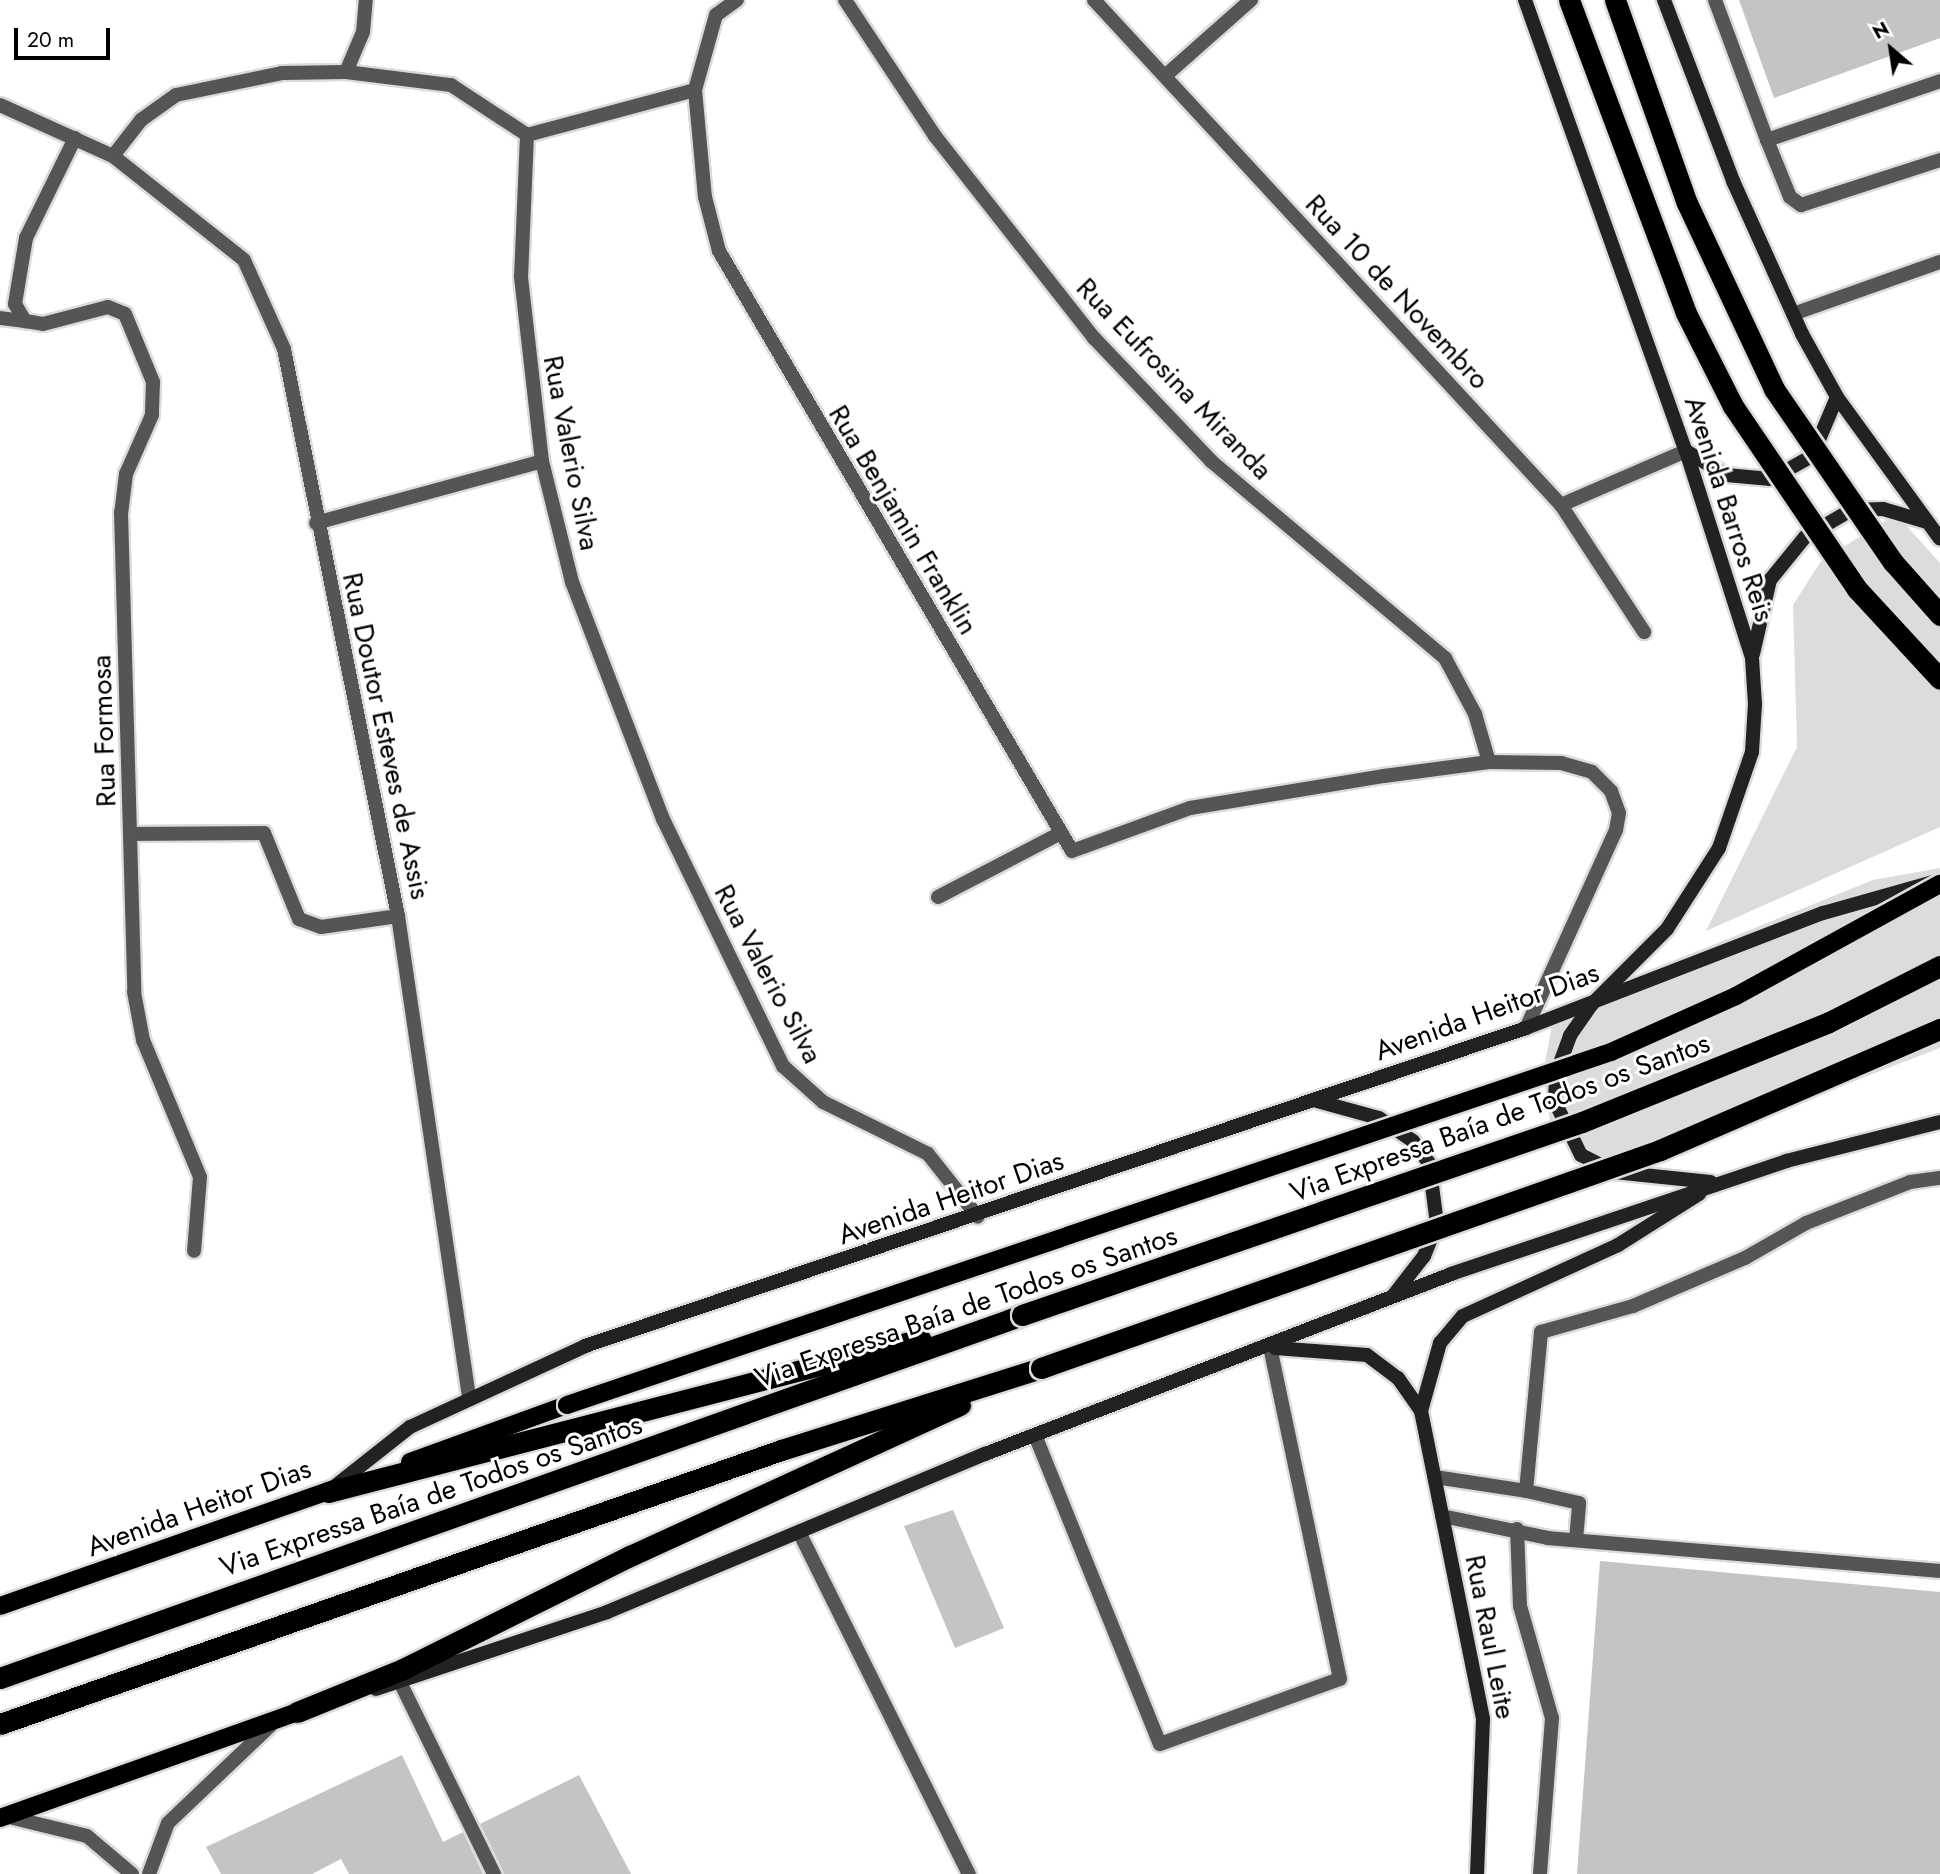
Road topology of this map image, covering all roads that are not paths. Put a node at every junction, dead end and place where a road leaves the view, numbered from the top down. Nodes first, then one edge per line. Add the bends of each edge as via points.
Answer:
1 (366, 0) edge
2 (737, 0) edge
3 (845, 0) edge
4 (1094, 0) edge
5 (1251, 0) edge
6 (1525, 0) edge
7 (1569, 0) edge
8 (1615, 0) edge
9 (1664, 0) edge
10 (1715, 0) edge
11 (346, 72) junction
12 (1165, 76) junction
13 (1940, 81) edge
14 (695, 90) junction
15 (0, 105) edge
16 (527, 135) junction
17 (75, 138) junction
18 (1767, 140) junction
19 (113, 156) junction
20 (1940, 160) edge
21 (1940, 262) edge
22 (1793, 314) junction
23 (0, 318) edge
24 (25, 321) junction
25 (1837, 397) junction
26 (1686, 451) junction
27 (542, 461) junction
28 (1561, 505) junction
29 (1925, 521) junction
30 (316, 523) junction
31 (1940, 530) edge
32 (1940, 539) edge
33 (1940, 615) edge
34 (1644, 632) dead end
35 (1752, 658) junction
36 (1940, 679) edge
37 (1489, 762) junction
38 (1061, 833) junction
39 (133, 834) junction
40 (1940, 882) edge
41 (938, 897) dead end
42 (398, 916) junction
43 (1940, 966) edge
44 (1592, 1004) junction
45 (1526, 1028) junction
46 (1940, 1030) edge
47 (1314, 1101) junction
48 (1940, 1122) edge
49 (1940, 1178) edge
50 (1719, 1182) junction
51 (978, 1217) junction
52 (194, 1251) dead end
53 (1392, 1297) junction
54 (1022, 1315) junction
55 (1270, 1348) junction
56 (1041, 1368) junction
57 (469, 1396) junction
58 (1421, 1411) junction
59 (1035, 1436) junction
60 (1435, 1477) junction
61 (1526, 1491) junction
62 (328, 1492) junction
63 (1441, 1516) junction
64 (1517, 1529) junction
65 (799, 1532) junction
66 (1576, 1540) junction
67 (1940, 1571) edge
68 (0, 1606) edge
69 (0, 1678) edge
70 (400, 1682) junction
71 (288, 1715) junction
72 (0, 1724) edge
73 (2, 1817) edge
74 (132, 1874) edge
75 (149, 1874) edge
76 (494, 1874) edge
77 (969, 1874) edge
78 (1477, 1874) edge
79 (1540, 1874) edge

1 - 11 street via 363,32
2 - 14 street, Rua Benjamin Franklin via 716,15
3 - 37 street, Rua Eufrosina Miranda via 981,199 1094,338 1211,461 1446,657 1475,714
4 - 12 street, Rua 10 de Novembro
5 - 12 street
6 - 26 main road, Avenida Barros Reis
7 - 36 highway, bridge via 1686,313 1733,405 1857,589
8 - 33 highway, bridge via 1687,203 1774,389 1885,551
9 - 22 main road
10 - 18 street
11 - 16 street via 451,85
11 - 19 street via 282,73 176,95 141,120
12 - 28 street, Rua 10 de Novembro
13 - 18 street
14 - 16 street
14 - 38 street, Rua Benjamin Franklin via 705,197 719,251
15 - 17 street
16 - 27 street, Rua Valerio Silva via 521,276
17 - 19 street
17 - 24 street via 26,237 14,286
18 - 20 street via 1790,197 1801,205
19 - 30 street, Rua Doutor Esteves de Assis via 244,260 284,349
21 - 22 street
22 - 25 main road
23 - 24 street, Rua Formosa
24 - 39 street, Rua Formosa via 43,324 108,307 125,314 153,382 152,415 122,492
25 - 26 main road via 1812,456 1770,479 1726,475
25 - 29 main road
26 - 28 street
26 - 35 main road, Avenida Barros Reis
27 - 30 street
27 - 51 street, Rua Valerio Silva via 572,582 612,694 663,819 783,1066 823,1102 928,1154
28 - 34 street, Rua 10 de Novembro
29 - 31 main road
29 - 32 main road
29 - 35 main road via 1882,509 1851,510 1805,537 1770,580
30 - 42 street, Rua Doutor Esteves de Assis
35 - 44 main road, Avenida Barros Reis via 1752,752 1719,848 1667,929
37 - 38 street via 1189,808 1072,851
37 - 45 street via 1561,763 1592,772 1611,791 1619,813 1602,868
38 - 41 street
39 - 42 street via 264,833 299,919 321,927
39 - 52 street, Rua Formosa via 134,992 143,1040 200,1177
40 - 44 main road, Avenida Heitor Dias via 1823,913
40 - 62 main road, bridge via 1735,996 1611,1052 567,1405
42 - 57 street, Rua Doutor Esteves de Assis
43 - 54 highway, Via Expressa Baía de Todos os Santos, bridge via 1829,1022 1582,1122
44 - 45 main road, Avenida Heitor Dias
44 - 50 main road via 1556,1074 1555,1102 1581,1155 1647,1179
45 - 47 main road, Avenida Heitor Dias
46 - 56 highway, bridge via 1660,1150
47 - 51 main road, Avenida Heitor Dias
47 - 53 main road via 1379,1118 1413,1141 1429,1163 1437,1224 1424,1256
48 - 50 main road
49 - 61 street via 1909,1182 1806,1223 1745,1258 1633,1306 1541,1332
50 - 53 main road
50 - 58 main road, Rua Raul Leite via 1618,1245 1464,1316 1436,1352
51 - 57 main road, Avenida Heitor Dias via 585,1346
53 - 55 main road
54 - 62 highway via 782,1372 577,1430
54 - 69 highway, Via Expressa Baía de Todos os Santos
55 - 58 main road, Rua Raul Leite via 1367,1355 1398,1378
55 - 59 main road
55 - 59 street via 1340,1679 1160,1744
56 - 71 highway via 630,1556 403,1669
56 - 72 highway via 611,1510
57 - 62 main road, Avenida Heitor Dias via 410,1427
58 - 60 main road, Rua Raul Leite
59 - 65 main road
60 - 61 street
60 - 63 main road, Rua Raul Leite
61 - 66 street via 1579,1503
62 - 68 main road, Avenida Heitor Dias
63 - 64 street
63 - 78 main road, Rua Raul Leite via 1483,1719
64 - 66 street
64 - 79 street via 1520,1606 1552,1718
65 - 70 main road via 607,1612
65 - 77 street
66 - 67 street
70 - 71 main road
70 - 76 street
71 - 73 main road
71 - 75 street via 192,1794 151,1856
73 - 74 street via 87,1836

